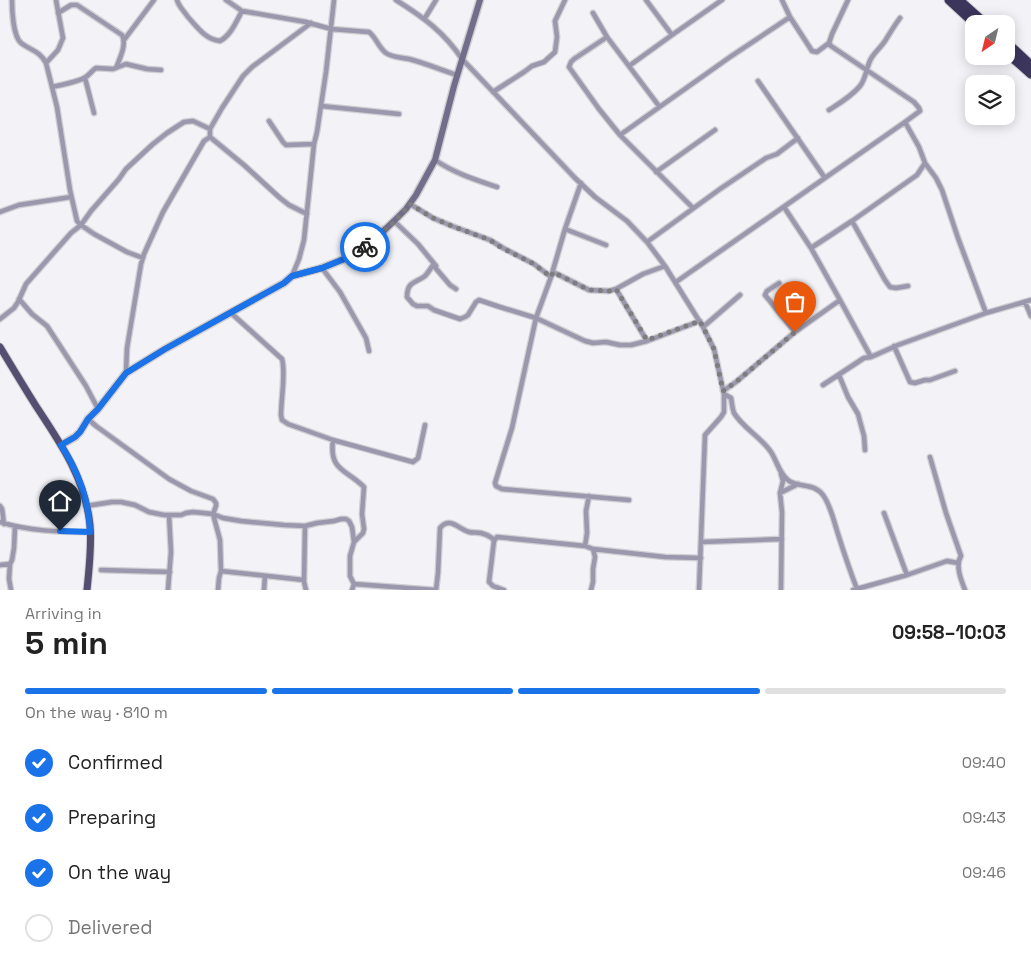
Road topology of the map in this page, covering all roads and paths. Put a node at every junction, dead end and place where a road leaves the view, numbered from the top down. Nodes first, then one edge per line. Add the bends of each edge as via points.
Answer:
1 (12, 0) edge
2 (56, 0) edge
3 (154, 0) edge
4 (226, 0) edge
5 (334, 0) edge
6 (396, 0) edge
7 (436, 0) edge
8 (480, 0) edge
9 (565, 0) edge
10 (646, 0) edge
11 (722, 0) edge
12 (782, 0) edge
13 (848, 0) edge
14 (949, 0) edge
15 (959, 0) edge
16 (176, 1) edge
17 (242, 11) junction
18 (58, 13) junction
19 (593, 13) dead end
20 (965, 15) edge
21 (976, 15) edge
22 (790, 17) junction
23 (425, 18) junction
24 (900, 18) dead end
25 (311, 23) junction
26 (331, 29) junction
27 (607, 36) junction
28 (672, 36) junction
29 (124, 40) junction
30 (829, 43) junction
31 (1015, 50) edge
32 (462, 59) junction
33 (1015, 60) edge
34 (46, 63) junction
35 (1031, 65) edge
36 (629, 66) junction
37 (116, 68) junction
38 (866, 69) junction
39 (160, 70) dead end
40 (1031, 74) edge
41 (457, 75) junction
42 (85, 78) junction
43 (758, 81) dead end
44 (52, 87) junction
45 (493, 92) junction
46 (321, 106) junction
47 (659, 106) junction
48 (829, 110) dead end
49 (94, 113) dead end
50 (399, 114) dead end
51 (269, 121) dead end
52 (905, 122) junction
53 (210, 129) junction
54 (715, 130) dead end
55 (620, 135) junction
56 (210, 136) junction
57 (798, 138) junction
58 (314, 144) junction
59 (436, 160) junction
60 (925, 163) junction
61 (656, 172) junction
62 (825, 178) junction
63 (581, 183) junction
64 (498, 187) dead end
65 (71, 197) junction
66 (410, 204) junction
67 (784, 207) junction
68 (693, 208) junction
69 (0, 212) edge
70 (307, 214) junction
71 (852, 221) junction
72 (394, 222) junction
73 (81, 225) junction
74 (565, 229) junction
75 (647, 242) junction
76 (606, 245) dead end
77 (811, 248) junction
78 (143, 258) junction
79 (433, 265) junction
80 (665, 266) junction
81 (322, 268) junction
82 (552, 275) junction
83 (292, 276) junction
84 (676, 282) junction
85 (779, 283) dead end
86 (908, 286) dead end
87 (456, 289) dead end
88 (616, 289) junction
89 (740, 296) dead end
90 (19, 299) junction
91 (840, 300) junction
92 (1031, 300) edge
93 (1025, 302) junction
94 (231, 313) junction
95 (986, 313) junction
96 (1031, 316) edge
97 (536, 318) junction
98 (0, 319) edge
99 (700, 321) junction
100 (703, 327) junction
101 (795, 332) junction
102 (647, 340) junction
103 (894, 346) junction
104 (0, 347) edge
105 (369, 351) dead end
106 (871, 357) junction
107 (955, 371) dead end
108 (126, 373) junction
109 (839, 375) junction
110 (823, 385) dead end
111 (723, 392) junction
112 (98, 409) junction
113 (88, 419) junction
114 (425, 425) dead end
115 (333, 440) junction
116 (61, 445) junction
117 (865, 450) dead end
118 (930, 457) dead end
119 (781, 473) junction
120 (798, 484) junction
121 (780, 493) junction
122 (589, 496) junction
123 (629, 500) dead end
124 (0, 506) edge
125 (86, 506) junction
126 (884, 513) dead end
127 (214, 514) junction
128 (168, 515) junction
129 (2, 523) edge
130 (305, 526) junction
131 (15, 527) junction
132 (90, 532) junction
133 (782, 539) junction
134 (494, 541) junction
135 (354, 542) junction
136 (701, 542) junction
137 (585, 546) junction
138 (593, 549) junction
139 (701, 558) junction
140 (958, 563) junction
141 (10, 564) junction
142 (0, 565) edge
143 (101, 570) dead end
144 (221, 571) junction
145 (170, 572) junction
146 (907, 575) junction
147 (265, 576) junction
148 (304, 580) junction
149 (354, 584) junction
150 (855, 589) edge
151 (11, 590) edge
152 (87, 590) edge
153 (168, 590) edge
154 (218, 590) edge
155 (264, 590) edge
156 (306, 590) edge
157 (352, 590) edge
158 (436, 590) edge
159 (504, 590) edge
160 (591, 590) edge
161 (699, 590) edge
162 (781, 590) edge
163 (964, 590) edge

1 - 34 street via 18,39
2 - 18 street
3 - 29 street
4 - 17 street
5 - 26 street
6 - 23 street
7 - 23 street
8 - 32 street
9 - 45 street via 555,20 557,37 554,52 544,62 532,66
10 - 28 street
11 - 28 street
12 - 22 street
13 - 30 street
14 - 20 highway
15 - 21 highway
16 - 17 street via 201,32 220,41 234,27
17 - 25 street
18 - 29 street via 77,5 122,35
18 - 34 street via 63,38 58,50
19 - 27 street
22 - 30 street via 813,52
22 - 47 street
23 - 32 street via 451,43
24 - 38 street
25 - 26 street
25 - 53 street via 243,76
26 - 41 street via 369,32 380,47 394,57 407,58
26 - 46 street
27 - 36 street
27 - 55 street via 569,66
28 - 36 street
29 - 37 street
30 - 38 street
31 - 35 highway
32 - 41 street
32 - 45 street
33 - 40 highway
34 - 44 street
36 - 47 street
37 - 39 street via 126,64
37 - 42 street via 93,69
38 - 48 street via 864,80 856,90
38 - 52 street via 919,108 920,111
41 - 59 street
42 - 44 street
42 - 49 street
43 - 57 street
44 - 65 street
45 - 63 street
46 - 50 street
46 - 58 street
47 - 55 street
51 - 58 street via 286,145
52 - 60 street
52 - 62 street
53 - 56 street
53 - 73 street via 188,121 167,133 126,169
54 - 61 street
55 - 61 street
56 - 70 street via 280,198
56 - 78 street via 163,212
57 - 62 street
57 - 68 street
58 - 70 street
59 - 64 street via 457,172
59 - 66 street
60 - 71 street via 917,175
60 - 95 street via 942,190
61 - 68 street
62 - 67 street
63 - 74 street
63 - 75 street
65 - 69 street via 19,205
65 - 73 street
66 - 72 street
66 - 82 street via 433,218 490,240
67 - 77 street
67 - 84 street
68 - 75 street
70 - 83 street via 304,240
71 - 77 street
71 - 86 street via 890,287
72 - 79 street via 436,266
72 - 81 street via 356,253
73 - 78 street
73 - 90 street via 70,233 26,284
74 - 76 street
74 - 82 street
75 - 80 street
77 - 91 street
78 - 108 street via 127,348
79 - 87 street
79 - 97 street via 408,291 407,297 413,304 428,306 461,319 479,300
80 - 84 street
80 - 88 street
81 - 83 street
81 - 105 street via 340,292 366,338
82 - 88 street via 589,290
82 - 97 street
83 - 94 street
84 - 99 street
85 - 101 street via 765,295
88 - 102 street
89 - 100 street
90 - 98 street via 14,308
90 - 112 street via 47,326
91 - 101 street
91 - 106 street
92 - 93 street
93 - 95 street
93 - 96 street
94 - 108 street
94 - 115 street via 282,360 282,420
95 - 103 street
97 - 102 street via 586,342 625,345
97 - 122 street via 512,428 495,483 502,489
99 - 100 street
99 - 102 street
100 - 111 street via 714,349
101 - 111 street
103 - 106 street
103 - 107 street via 910,382 930,380
104 - 116 main road
106 - 109 street via 864,358
108 - 112 street
109 - 110 street
109 - 117 street via 858,414
111 - 119 street via 731,398 733,411 770,450
111 - 136 street via 724,412 705,435
112 - 113 street
113 - 116 street via 75,437
113 - 127 street via 169,479 213,499 216,503
114 - 115 street via 418,458 413,462
115 - 135 street via 335,462 364,487 363,534
116 - 125 main road via 78,475
118 - 140 street via 961,556
119 - 120 street
119 - 121 street
120 - 121 street
120 - 150 street via 813,486 824,496
121 - 133 street
122 - 123 street
122 - 137 street
124 - 129 street
125 - 128 street via 121,502
125 - 132 main road
126 - 146 street
127 - 128 street
127 - 130 street via 223,518
127 - 144 street via 220,540
128 - 145 street
129 - 131 street
130 - 135 street via 346,519 352,527
130 - 148 street
131 - 132 street
131 - 141 street
132 - 152 main road
133 - 136 street
133 - 162 street
134 - 137 street via 503,537
134 - 158 street via 447,522 442,525
134 - 159 street via 489,582
135 - 149 street via 349,567
136 - 139 street
137 - 138 street
138 - 139 street
138 - 160 street
139 - 161 street
140 - 146 street via 947,561
140 - 163 street
141 - 142 street
141 - 151 street
143 - 145 street
144 - 147 street
144 - 154 street
145 - 153 street
146 - 150 street
147 - 148 street
147 - 155 street
148 - 156 street
149 - 157 street
149 - 158 street

